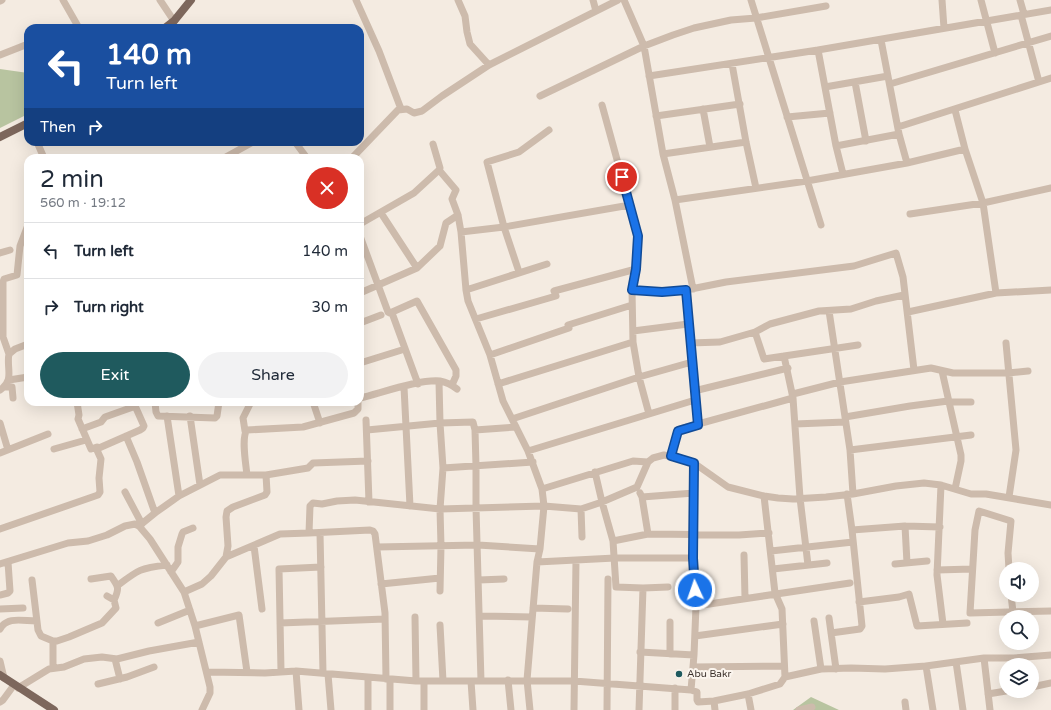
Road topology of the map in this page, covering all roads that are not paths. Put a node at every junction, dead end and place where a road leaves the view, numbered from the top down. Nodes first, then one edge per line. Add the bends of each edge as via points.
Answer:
1 (63, 0) edge
2 (160, 0) edge
3 (191, 0) edge
4 (356, 0) edge
5 (593, 0) edge
6 (618, 0) edge
7 (624, 0) edge
8 (751, 0) edge
9 (942, 0) edge
10 (981, 0) edge
11 (1020, 0) edge
12 (460, 1) edge
13 (826, 6) dead end
14 (596, 10) junction
15 (1051, 10) edge
16 (1023, 15) junction
17 (756, 18) junction
18 (174, 21) junction
19 (986, 21) junction
20 (77, 24) edge
21 (170, 24) edge
22 (944, 28) junction
23 (1051, 36) edge
24 (881, 40) junction
25 (1029, 43) junction
26 (24, 46) edge
27 (644, 46) junction
28 (818, 50) junction
29 (996, 53) junction
30 (0, 56) edge
31 (768, 58) junction
32 (732, 64) junction
33 (489, 65) junction
34 (649, 76) junction
35 (888, 76) junction
36 (1051, 78) edge
37 (855, 82) junction
38 (1039, 82) junction
39 (890, 84) junction
40 (825, 87) junction
41 (540, 96) dead end
42 (740, 104) junction
43 (602, 105) dead end
44 (402, 109) junction
45 (702, 109) junction
46 (955, 110) junction
47 (830, 113) junction
48 (656, 116) junction
49 (787, 117) junction
50 (24, 125) edge
51 (549, 130) dead end
52 (899, 131) junction
53 (0, 137) edge
54 (866, 141) junction
55 (746, 142) junction
56 (433, 144) dead end
57 (364, 145) edge
58 (246, 146) edge
59 (363, 146) edge
60 (836, 146) junction
61 (710, 147) junction
62 (965, 149) junction
63 (231, 154) edge
64 (356, 154) edge
65 (663, 154) junction
66 (907, 164) junction
67 (439, 170) junction
68 (843, 174) junction
69 (808, 181) junction
70 (756, 188) junction
71 (1051, 188) edge
72 (675, 200) junction
73 (983, 203) junction
74 (630, 205) junction
75 (381, 213) junction
76 (910, 214) dead end
77 (458, 215) junction
78 (364, 222) edge
79 (821, 225) dead end
80 (504, 227) junction
81 (461, 232) junction
82 (24, 236) edge
83 (364, 247) edge
84 (10, 250) dead end
85 (0, 253) edge
86 (547, 264) dead end
87 (417, 268) junction
88 (636, 269) junction
89 (519, 272) junction
90 (378, 286) junction
91 (690, 289) junction
92 (466, 290) junction
93 (632, 290) junction
94 (1051, 290) edge
95 (364, 291) edge
96 (996, 293) junction
97 (904, 295) junction
98 (632, 305) junction
99 (829, 311) junction
100 (908, 312) junction
101 (392, 313) junction
102 (381, 315) dead end
103 (476, 319) junction
104 (364, 321) edge
105 (688, 324) junction
106 (633, 331) junction
107 (754, 332) junction
108 (2, 338) edge
109 (633, 342) junction
110 (690, 343) junction
111 (1006, 343) dead end
112 (858, 345) dead end
113 (24, 346) edge
114 (835, 348) junction
115 (405, 349) junction
116 (9, 354) junction
117 (490, 355) junction
118 (784, 356) junction
119 (364, 362) edge
120 (692, 362) junction
121 (788, 368) junction
122 (914, 370) junction
123 (942, 371) junction
124 (1028, 371) dead end
125 (1008, 373) junction
126 (639, 377) junction
127 (24, 378) edge
128 (9, 380) junction
129 (439, 382) dead end
130 (840, 382) junction
131 (418, 384) junction
132 (498, 384) junction
133 (404, 387) junction
134 (2, 389) edge
135 (694, 391) junction
136 (793, 396) junction
137 (364, 397) edge
138 (13, 398) dead end
139 (695, 400) junction
140 (949, 402) junction
141 (971, 402) dead end
142 (78, 406) edge
143 (157, 406) edge
144 (218, 406) edge
145 (249, 406) edge
146 (314, 406) edge
147 (358, 406) edge
148 (649, 414) junction
149 (167, 416) junction
150 (190, 416) junction
151 (512, 419) junction
152 (845, 419) junction
153 (366, 420) dead end
154 (0, 423) edge
155 (320, 423) junction
156 (440, 423) junction
157 (795, 424) junction
158 (698, 425) junction
159 (406, 426) junction
160 (516, 427) junction
161 (82, 429) junction
162 (367, 430) junction
163 (475, 430) junction
164 (245, 431) junction
165 (48, 434) dead end
166 (971, 435) dead end
167 (126, 436) junction
168 (957, 436) junction
169 (86, 440) junction
170 (54, 448) dead end
171 (96, 448) junction
172 (8, 450) junction
173 (850, 450) junction
174 (528, 451) junction
175 (0, 453) edge
176 (671, 456) junction
177 (368, 461) junction
178 (533, 462) junction
179 (648, 462) junction
180 (694, 463) junction
181 (476, 466) junction
182 (443, 468) junction
183 (595, 472) junction
184 (247, 474) junction
185 (266, 475) junction
186 (200, 485) junction
187 (941, 485) junction
188 (637, 487) junction
189 (542, 489) junction
190 (955, 489) junction
191 (125, 492) dead end
192 (694, 493) junction
193 (850, 494) junction
194 (179, 496) junction
195 (764, 496) junction
196 (642, 497) junction
197 (1009, 497) junction
198 (800, 498) junction
199 (369, 502) junction
200 (602, 502) junction
201 (1051, 505) edge
202 (410, 506) junction
203 (544, 506) junction
204 (476, 508) junction
205 (581, 508) junction
206 (440, 509) junction
207 (155, 513) junction
208 (141, 525) junction
209 (905, 526) junction
210 (940, 527) junction
211 (193, 528) dead end
212 (0, 529) edge
213 (852, 530) junction
214 (309, 533) junction
215 (320, 533) junction
216 (769, 533) junction
217 (648, 534) junction
218 (694, 534) junction
219 (582, 537) dead end
220 (613, 541) junction
221 (853, 542) junction
222 (478, 545) junction
223 (254, 546) junction
224 (441, 546) junction
225 (377, 547) junction
226 (806, 547) junction
227 (540, 549) junction
228 (771, 551) junction
229 (744, 555) dead end
230 (226, 556) junction
231 (615, 558) junction
232 (693, 558) junction
233 (576, 560) junction
234 (8, 562) junction
235 (537, 562) junction
236 (927, 562) dead end
237 (1008, 562) edge
238 (827, 563) dead end
239 (907, 563) junction
240 (0, 564) edge
241 (895, 564) dead end
242 (167, 565) junction
243 (808, 565) junction
244 (320, 567) junction
245 (773, 569) junction
246 (972, 569) junction
247 (937, 570) junction
248 (171, 572) junction
249 (440, 578) junction
250 (91, 579) dead end
251 (504, 579) dead end
252 (608, 579) dead end
253 (32, 580) dead end
254 (479, 580) junction
255 (850, 583) dead end
256 (381, 584) junction
257 (117, 586) junction
258 (668, 587) dead end
259 (643, 588) junction
260 (440, 591) dead end
261 (184, 592) junction
262 (775, 593) junction
263 (0, 595) edge
264 (107, 596) dead end
265 (745, 598) junction
266 (114, 600) junction
267 (859, 602) junction
268 (696, 606) junction
269 (23, 608) dead end
270 (533, 608) junction
271 (0, 609) edge
272 (262, 609) dead end
273 (568, 609) dead end
274 (190, 610) junction
275 (1039, 611) edge
276 (1051, 611) edge
277 (999, 612) edge
278 (480, 616) junction
279 (414, 617) dead end
280 (532, 617) junction
281 (829, 618) dead end
282 (385, 619) junction
283 (36, 621) junction
284 (814, 621) dead end
285 (322, 622) junction
286 (670, 622) dead end
287 (158, 623) dead end
288 (280, 623) junction
289 (967, 623) dead end
290 (783, 624) junction
291 (943, 624) junction
292 (440, 625) dead end
293 (195, 626) junction
294 (0, 629) edge
295 (831, 633) junction
296 (695, 636) junction
297 (53, 641) junction
298 (199, 642) junction
299 (640, 652) junction
300 (670, 654) junction
301 (1051, 654) edge
302 (694, 655) junction
303 (984, 658) junction
304 (1030, 658) edge
305 (115, 659) junction
306 (999, 660) edge
307 (0, 661) edge
308 (956, 662) junction
309 (784, 666) junction
310 (926, 666) junction
311 (154, 667) dead end
312 (693, 667) junction
313 (53, 668) junction
314 (836, 669) junction
315 (821, 670) junction
316 (296, 671) junction
317 (207, 672) junction
318 (247, 672) junction
319 (281, 672) junction
320 (326, 674) junction
321 (2, 676) edge
322 (785, 676) junction
323 (368, 677) junction
324 (120, 679) junction
325 (388, 679) junction
326 (508, 680) junction
327 (527, 680) junction
328 (416, 681) junction
329 (424, 681) junction
330 (443, 681) junction
331 (471, 681) junction
332 (481, 681) junction
333 (574, 681) junction
334 (607, 683) junction
335 (1051, 683) edge
336 (98, 684) dead end
337 (16, 686) junction
338 (639, 686) junction
339 (1039, 686) edge
340 (676, 688) junction
341 (691, 690) junction
342 (999, 692) edge
343 (748, 694) junction
344 (988, 694) junction
345 (714, 701) junction
346 (0, 702) edge
347 (905, 702) dead end
348 (812, 707) dead end
349 (54, 710) edge
350 (202, 710) edge
351 (298, 710) edge
352 (331, 710) edge
353 (368, 710) edge
354 (390, 710) edge
355 (424, 710) edge
356 (473, 710) edge
357 (511, 710) edge
358 (530, 710) edge
359 (574, 710) edge
360 (607, 710) edge
361 (638, 710) edge
362 (675, 710) edge
363 (715, 710) edge
364 (751, 710) edge
365 (799, 710) edge
366 (906, 710) edge
367 (933, 710) edge
368 (963, 710) edge
369 (990, 710) edge

1 - 20 street
2 - 18 street
3 - 18 main road
4 - 44 street
5 - 14 street
6 - 14 street
7 - 27 street
8 - 17 street
9 - 22 street
10 - 19 street
11 - 16 street
12 - 33 street via 470,44
13 - 17 street
14 - 33 street
15 - 16 street
16 - 19 street
16 - 25 street
17 - 27 street via 731,20 694,28
17 - 31 street
18 - 21 main road
19 - 22 street
19 - 29 street
22 - 24 street
23 - 25 street
24 - 28 street
24 - 35 street
25 - 29 street
25 - 38 street
26 - 30 street
27 - 34 street
27 - 41 street
28 - 31 street
28 - 40 street
29 - 39 street
31 - 32 street
31 - 49 street
32 - 34 street
32 - 42 street
33 - 44 street via 422,111 414,113
34 - 48 street
35 - 37 street
35 - 39 street
36 - 38 street
37 - 40 street
37 - 54 street
38 - 46 street
39 - 52 street
40 - 47 street
42 - 45 street
42 - 55 street
43 - 74 street
44 - 57 street via 387,120
45 - 48 street
45 - 61 street
46 - 52 street
46 - 62 street
47 - 49 street
47 - 60 street
48 - 65 street
49 - 69 street
50 - 53 main road
51 - 80 street via 519,152 487,162
52 - 54 street
52 - 66 street
54 - 60 street
55 - 61 street
55 - 70 street
56 - 67 street
58 - 63 street
59 - 64 street
60 - 68 street
61 - 65 street
62 - 66 street
62 - 73 street
65 - 72 street
66 - 68 street
67 - 75 street via 414,193
67 - 77 street via 456,189 452,199
68 - 69 street
69 - 70 street
69 - 79 street
70 - 72 street
71 - 73 street
72 - 91 street
73 - 76 street
73 - 96 street
74 - 80 street
74 - 88 street via 638,236
75 - 78 street
75 - 87 street
77 - 81 street
77 - 87 street via 446,223 440,246
80 - 81 street
80 - 89 street
81 - 92 street
82 - 108 street via 20,246 17,275 3,282
83 - 90 street
84 - 85 street
86 - 89 street
87 - 90 street
88 - 93 street
88 - 103 street via 554,291 556,296
89 - 92 street
90 - 95 street
90 - 101 street via 388,312
91 - 93 street via 662,292
91 - 97 street via 854,266 896,253 903,276
91 - 105 street
92 - 103 street
93 - 98 street
94 - 96 street
96 - 100 street
97 - 99 street via 851,309
97 - 100 street
98 - 106 street
98 - 117 street via 568,324 569,328
99 - 107 street via 819,311 770,324
99 - 114 street
100 - 122 street
101 - 115 street
101 - 131 street via 417,302 456,370 454,387 440,381
102 - 104 street
103 - 117 street
105 - 106 street
105 - 110 street
106 - 109 street
107 - 110 street via 720,342
107 - 118 street via 764,359
108 - 116 street
109 - 126 street
109 - 132 street
110 - 120 street
111 - 125 street
112 - 114 street
113 - 116 street
114 - 118 street
114 - 130 street
115 - 119 street
115 - 131 street
116 - 128 street
117 - 132 street
118 - 121 street
120 - 126 street
120 - 135 street
121 - 135 street
121 - 136 street
122 - 123 street via 933,368
122 - 130 street
123 - 125 street
123 - 140 street
124 - 125 street
125 - 197 street via 1016,450
126 - 148 street
126 - 151 street
127 - 128 street
128 - 134 street
129 - 156 street
130 - 136 street
130 - 152 street
131 - 133 street
132 - 151 street
133 - 137 street
133 - 159 street
134 - 138 street via 12,387
135 - 139 street
136 - 157 street
136 - 158 street
139 - 148 street
139 - 158 street
140 - 141 street
140 - 152 street via 910,406
140 - 168 street
142 - 161 street via 78,419
143 - 149 street via 158,416
144 - 150 street via 216,417
145 - 164 street via 243,418
146 - 155 street
147 - 155 street via 354,413
148 - 174 street
149 - 150 street
149 - 194 street
150 - 186 street
151 - 160 street
152 - 157 street
152 - 173 street
153 - 162 street
154 - 172 street
155 - 164 street via 303,427
156 - 159 street
156 - 163 street via 472,421
156 - 182 street
157 - 198 street
158 - 176 street via 678,431
159 - 162 street
159 - 202 street
160 - 163 street
160 - 174 street
161 - 167 street via 101,422 105,417 135,407 144,428
161 - 169 street
162 - 177 street
163 - 181 street
164 - 184 street
165 - 172 street
166 - 168 street
167 - 171 street
167 - 207 street
168 - 173 street
168 - 190 street via 961,457
169 - 170 street
169 - 171 street via 91,449
171 - 212 street via 101,459 98,496
172 - 175 street
173 - 193 street
174 - 178 street
176 - 179 street via 664,455
176 - 180 street
177 - 185 street via 313,463 308,468
177 - 199 street
178 - 181 street
178 - 189 street
179 - 183 street via 633,461
179 - 188 street
180 - 192 street
180 - 195 street via 728,487
181 - 182 street
181 - 204 street
182 - 206 street
183 - 189 street
183 - 200 street
184 - 185 street
184 - 186 street via 220,475
185 - 230 street via 265,495 227,511
186 - 194 street
187 - 190 street
187 - 193 street via 896,486
187 - 210 street
188 - 196 street
188 - 200 street
189 - 203 street
190 - 197 street via 971,494
191 - 208 street
192 - 196 street
192 - 218 street
193 - 198 street
193 - 213 street
194 - 207 street
195 - 198 street
195 - 216 street
196 - 217 street
197 - 201 street
198 - 226 street
199 - 202 street
199 - 214 street via 343,500 313,503 310,506
200 - 205 street
200 - 220 street
202 - 206 street
203 - 204 street
203 - 205 street
203 - 227 street
204 - 206 street
204 - 222 street
205 - 219 street
206 - 224 street
207 - 208 street
208 - 234 street via 125,526 88,541 68,543
208 - 242 street
209 - 210 street
209 - 213 street
209 - 239 street
210 - 247 street
211 - 248 street via 182,534 178,547 178,562
213 - 221 street
214 - 215 street
214 - 223 street via 280,534
215 - 225 street via 370,530 373,531
215 - 244 street
216 - 218 street
216 - 228 street
217 - 218 street
217 - 220 street
218 - 232 street
220 - 231 street
221 - 226 street
221 - 267 street
222 - 224 street
222 - 227 street
222 - 254 street
223 - 230 street
223 - 272 street
224 - 225 street
224 - 249 street
225 - 256 street
226 - 228 street
226 - 243 street
227 - 235 street
228 - 245 street
229 - 265 street
230 - 261 street via 202,584
231 - 232 street
231 - 233 street
231 - 259 street via 616,587
232 - 268 street
233 - 235 street
233 - 333 street
234 - 240 street
234 - 263 street via 10,591
235 - 270 street
236 - 239 street
237 - 246 street via 1011,521 979,511
238 - 243 street
239 - 241 street
242 - 248 street
242 - 257 street via 140,570
243 - 245 street
244 - 285 street
244 - 288 street via 278,569
245 - 262 street
246 - 247 street
246 - 277 street via 970,613
247 - 291 street
248 - 261 street
249 - 256 street
249 - 260 street
250 - 257 street via 110,575
251 - 254 street
252 - 334 street
253 - 283 street
254 - 278 street
255 - 262 street
256 - 282 street
257 - 266 street via 118,592
258 - 259 street
259 - 299 street
261 - 274 street
262 - 265 street
262 - 290 street via 782,609
264 - 266 street
265 - 268 street
266 - 297 street via 116,608 102,623
267 - 291 street via 909,594 917,626
267 - 295 street via 862,628
268 - 296 street
269 - 271 street
270 - 273 street
270 - 280 street
274 - 287 street
274 - 293 street
275 - 276 street
278 - 280 street
278 - 332 street
279 - 328 street
280 - 327 street
281 - 295 street
282 - 285 street
282 - 325 street
283 - 294 street via 9,620
283 - 297 street via 39,633
284 - 315 street
285 - 288 street
285 - 320 street
286 - 300 street
288 - 319 street
289 - 291 street
290 - 296 street
290 - 309 street
292 - 330 street
293 - 298 street
293 - 318 street via 239,615
295 - 314 street
296 - 302 street
297 - 313 street
298 - 305 street via 149,650
298 - 317 street
299 - 300 street
299 - 338 street
300 - 302 street
301 - 304 street
302 - 312 street
303 - 306 street
303 - 308 street
303 - 344 street
305 - 313 street via 93,658
305 - 324 street
307 - 321 street
308 - 310 street
308 - 368 street
309 - 312 street
309 - 322 street
310 - 314 street via 885,670
310 - 367 street
311 - 324 street
312 - 341 street
313 - 337 street
314 - 315 street
315 - 322 street
316 - 319 street
316 - 320 street
316 - 351 street
317 - 318 street
317 - 350 street via 210,693
318 - 319 street
320 - 323 street
320 - 352 street
321 - 337 main road
322 - 343 street via 780,684
323 - 325 street
323 - 353 street
324 - 336 street
325 - 328 street
325 - 354 street
326 - 327 street
326 - 332 street
326 - 357 street
327 - 333 street
327 - 358 street
328 - 329 street
329 - 330 street
329 - 355 street
330 - 331 street
331 - 332 street
331 - 356 street
333 - 334 street
333 - 359 street
334 - 338 street
334 - 360 street
335 - 339 street
337 - 346 street
337 - 349 main road
338 - 340 street
338 - 361 street
340 - 341 street
340 - 362 street
341 - 345 street via 697,692 698,702
342 - 344 street
343 - 345 street
343 - 364 street
344 - 369 street
345 - 363 street
347 - 366 street
348 - 365 street

